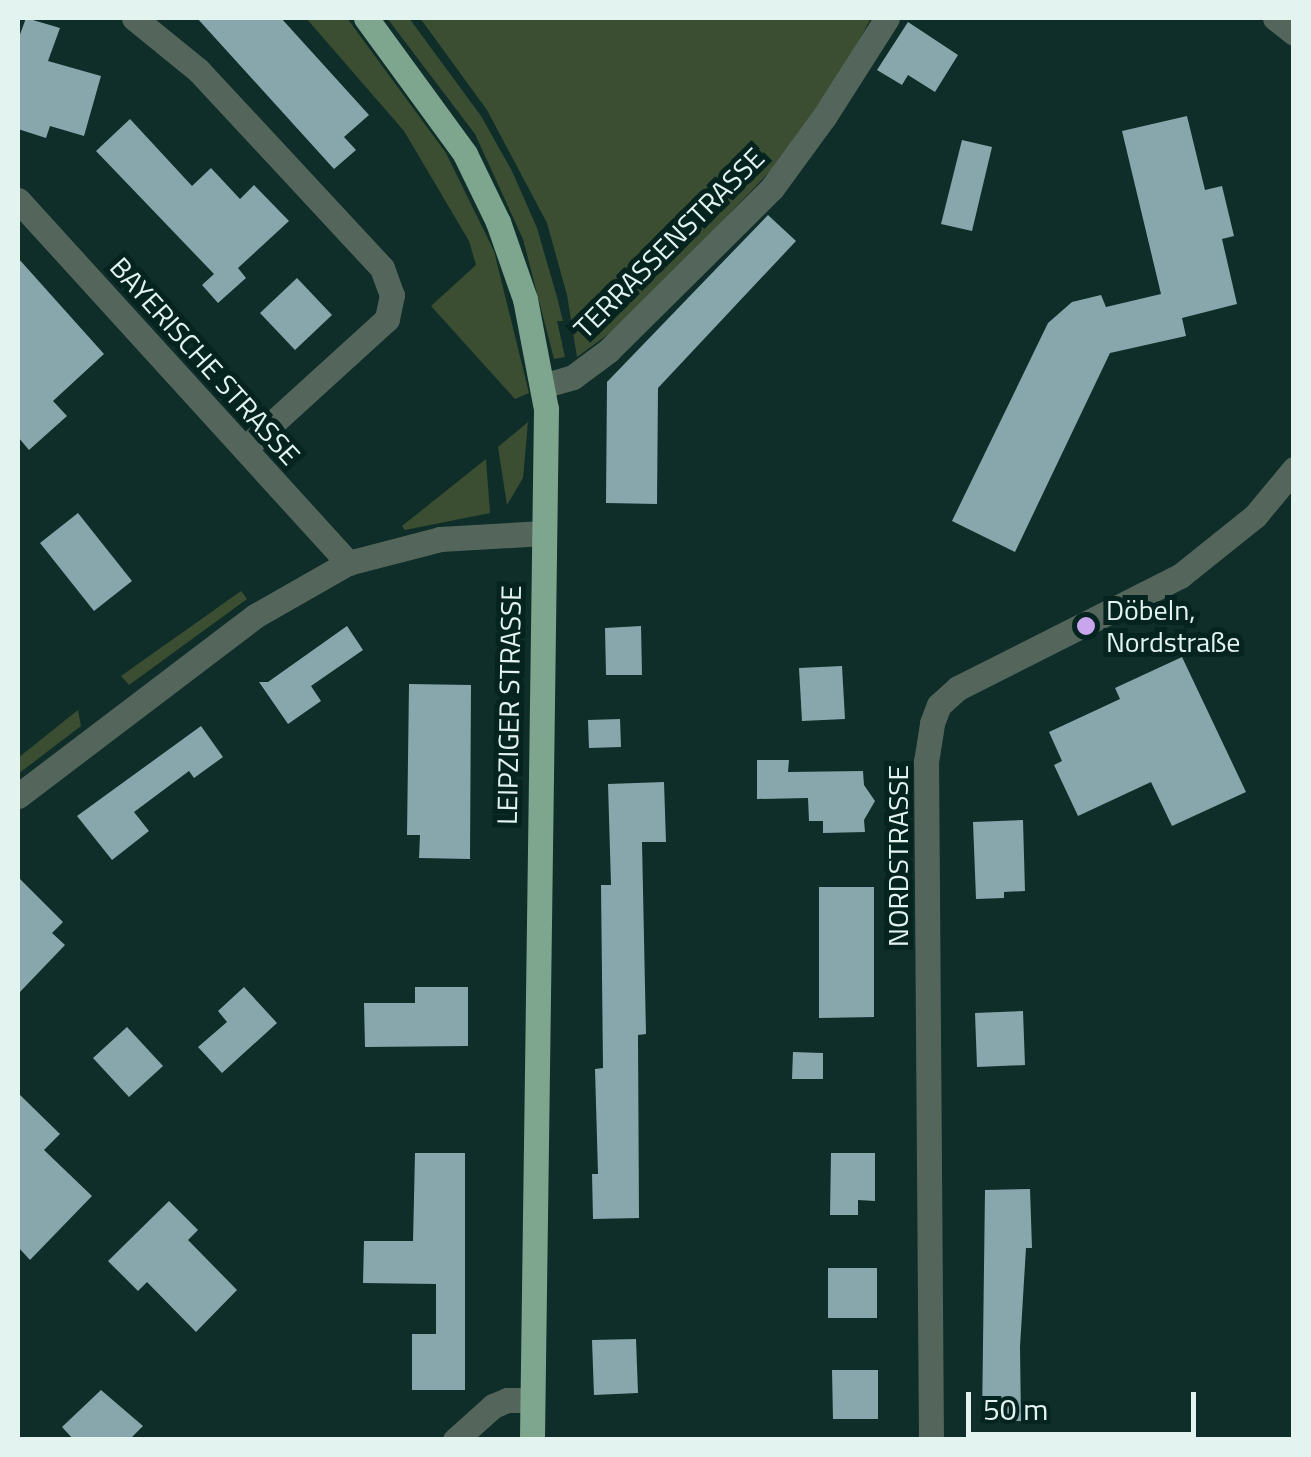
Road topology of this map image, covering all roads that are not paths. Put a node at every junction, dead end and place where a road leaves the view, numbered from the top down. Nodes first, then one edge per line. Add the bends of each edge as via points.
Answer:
1 (134, 18) edge
2 (366, 18) edge
3 (887, 18) edge
4 (1275, 18) edge
5 (1294, 33) edge
6 (18, 200) edge
7 (542, 386) junction
8 (245, 448) junction
9 (1294, 468) edge
10 (543, 532) junction
11 (348, 563) junction
12 (18, 796) edge
13 (532, 1400) junction
14 (455, 1440) edge
15 (532, 1440) edge
16 (931, 1440) edge

1 - 8 street via 198,70 382,268 392,295 387,319
2 - 7 main road, LEIPZIGER STRASSE via 464,154 498,222 525,298
3 - 7 street, TERRASSENSTRASSE via 772,188 608,352 573,378
4 - 5 street
6 - 8 street, BAYERISCHE STRASSE
7 - 10 main road, LEIPZIGER STRASSE
8 - 11 street, BAYERISCHE STRASSE
9 - 16 street, NORDSTRASSE via 1255,516 1180,576 958,688 939,705 932,723 926,762
10 - 11 street via 440,539
10 - 13 main road, LEIPZIGER STRASSE
11 - 12 street via 254,616
13 - 14 street via 493,1406
13 - 15 main road, LEIPZIGER STRASSE

